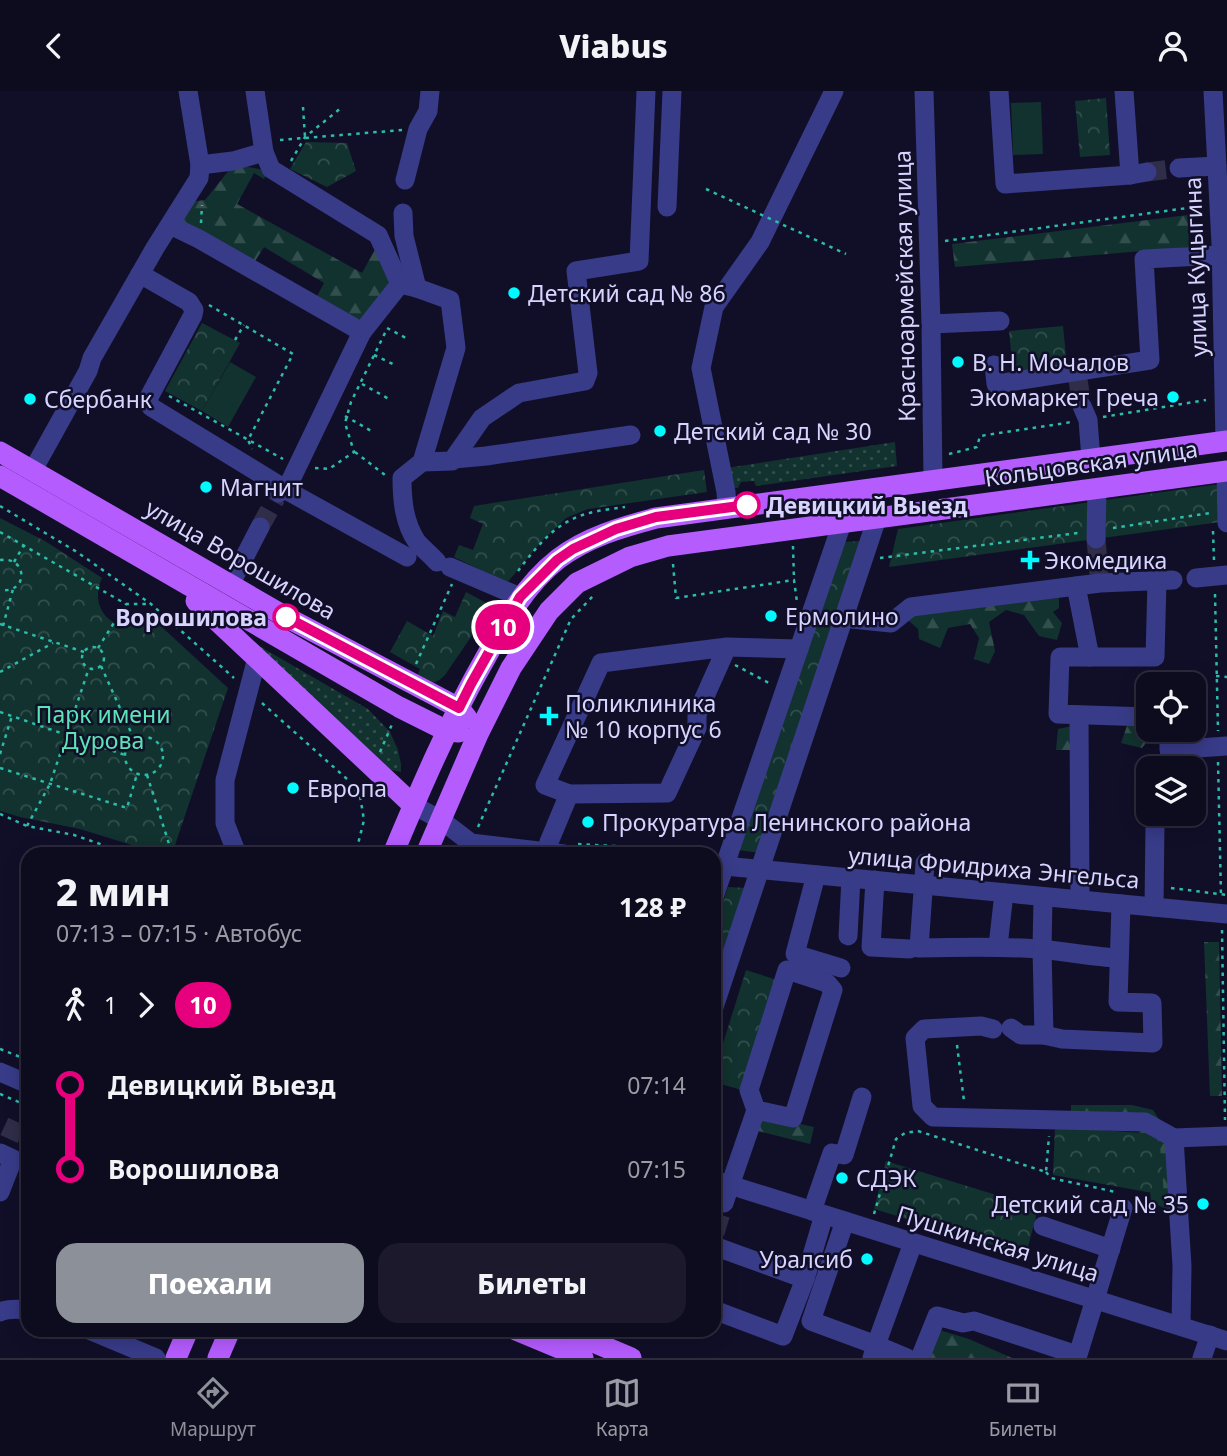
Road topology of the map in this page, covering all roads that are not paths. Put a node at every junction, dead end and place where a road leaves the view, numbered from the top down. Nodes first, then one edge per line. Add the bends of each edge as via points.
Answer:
1 (188, 91) edge
2 (254, 91) edge
3 (430, 91) edge
4 (646, 91) edge
5 (672, 91) edge
6 (834, 91) edge
7 (924, 91) edge
8 (999, 91) edge
9 (1124, 91) edge
10 (1213, 91) edge
11 (263, 147) junction
12 (200, 165) junction
13 (1217, 166) junction
14 (1179, 168) tunnel mouth
15 (405, 180) dead end
16 (667, 207) dead end
17 (402, 213) dead end
18 (170, 225) junction
19 (1223, 247) edge
20 (140, 274) junction
21 (409, 286) junction
22 (1000, 321) dead end
23 (931, 324) junction
24 (369, 331) junction
25 (994, 365) dead end
26 (1082, 406) tunnel mouth
27 (631, 435) dead end
28 (1226, 442) edge
29 (0, 452) edge
30 (454, 459) junction
31 (1091, 459) junction
32 (422, 462) junction
33 (33, 470) junction
34 (1226, 471) edge
35 (0, 476) edge
36 (933, 480) junction
37 (1097, 489) junction
38 (853, 491) junction
39 (281, 492) junction
40 (727, 507) junction
41 (1227, 510) edge
42 (877, 518) junction
43 (843, 523) junction
44 (1220, 524) edge
45 (260, 527) tunnel mouth
46 (1096, 535) tunnel mouth
47 (407, 557) dead end
48 (169, 575) junction
49 (230, 585) junction
50 (1076, 586) junction
51 (520, 597) junction
52 (844, 618) junction
53 (799, 649) junction
54 (724, 652) junction
55 (1090, 657) junction
56 (257, 658) junction
57 (459, 708) junction
58 (1079, 715) junction
59 (1136, 717) edge
60 (447, 731) junction
61 (478, 734) junction
62 (1169, 742) edge
63 (1223, 746) edge
64 (569, 794) junction
65 (413, 805) junction
66 (441, 820) junction
67 (1155, 826) edge
68 (234, 847) edge
69 (396, 847) edge
70 (429, 847) edge
71 (512, 847) edge
72 (554, 847) edge
73 (721, 847) edge
74 (721, 861) edge
75 (925, 863) dead end
76 (760, 869) junction
77 (816, 875) junction
78 (851, 878) junction
79 (874, 880) junction
80 (923, 885) junction
81 (1004, 893) junction
82 (1043, 897) junction
83 (1080, 900) junction
84 (1121, 904) junction
85 (1154, 907) junction
86 (1225, 922) edge
87 (848, 936) dead end
88 (998, 946) junction
89 (910, 949) dead end
90 (1042, 949) junction
91 (1119, 958) junction
92 (841, 968) dead end
93 (721, 986) edge
94 (1044, 1035) junction
95 (0, 1072) edge
96 (21, 1081) edge
97 (862, 1097) dead end
98 (756, 1110) junction
99 (1226, 1136) edge
100 (1174, 1138) junction
101 (0, 1153) tunnel mouth
102 (723, 1190) edge
103 (0, 1192) edge
104 (1123, 1208) road end
105 (818, 1213) junction
106 (845, 1221) junction
107 (1043, 1226) dead end
108 (721, 1241) edge
109 (913, 1243) junction
110 (1111, 1249) junction
111 (805, 1279) junction
112 (1096, 1300) junction
113 (21, 1309) edge
114 (0, 1312) edge
115 (721, 1313) edge
116 (1181, 1326) junction
117 (106, 1337) edge
118 (185, 1337) edge
119 (227, 1337) edge
120 (536, 1337) edge
121 (604, 1338) edge
122 (1219, 1338) edge
123 (562, 1346) edge
124 (874, 1352) edge
125 (156, 1358) edge
126 (176, 1358) edge
127 (218, 1358) edge
128 (583, 1358) edge
129 (631, 1358) edge
130 (907, 1358) edge
131 (920, 1358) edge
132 (1075, 1358) edge
133 (1202, 1358) edge

1 - 12 street
2 - 11 street
3 - 15 street
4 - 30 street via 639,261 576,271 589,373 585,381 519,393 482,418
5 - 16 street
6 - 40 street via 760,242 714,307 701,368
7 - 23 street, Красноармейская улица
8 - 9 street via 1005,184 1139,174
10 - 13 street, улица Куцыгина
11 - 12 street via 233,161
11 - 21 street via 271,169 378,235
12 - 18 street via 199,178
13 - 14 street
13 - 19 street, улица Куцыгина
17 - 21 street
18 - 20 street
18 - 24 street
19 - 25 street via 1144,259 1150,360 1077,376 996,384
19 - 28 street, улица Куцыгина
20 - 33 street
20 - 39 street via 194,310 148,399 151,407
21 - 24 street
21 - 32 street via 450,300 456,348
22 - 23 street
23 - 36 street, Красноармейская улица
24 - 39 street
26 - 31 street via 1088,420
27 - 30 street
28 - 31 main road, Кольцовская улица
29 - 33 main road, улица Ворошилова
30 - 32 street
31 - 36 main road, Кольцовская улица
32 - 51 street via 402,478 407,523 417,542 447,570
33 - 49 main road, улица Ворошилова
34 - 37 main road, Кольцовская улица
34 - 41 street
35 - 48 main road
36 - 38 main road, Кольцовская улица
37 - 42 main road, Кольцовская улица
37 - 46 street
38 - 40 main road, Кольцовская улица
38 - 43 street
39 - 47 street
40 - 51 main road, Кольцовская улица via 656,517 616,529 557,560
41 - 44 street
42 - 43 main road, Кольцовская улица
42 - 52 street
43 - 53 street
43 - 61 main road, Кольцовская улица via 668,546 630,557 577,583 534,632
45 - 49 street
48 - 56 main road
48 - 60 main road
49 - 57 main road, улица Ворошилова
50 - 52 street via 911,607 891,623
50 - 55 street
50 - 55 street via 1100,579 1165,580 1155,657
51 - 57 main road, Кольцовская улица
52 - 76 street
53 - 54 street
53 - 73 street
54 - 64 street via 667,793
54 - 64 street via 601,663 545,785
55 - 58 street via 1060,657 1058,714
56 - 65 main road
56 - 68 street via 225,780 225,823
57 - 60 main road, Кольцовская улица
57 - 61 main road
58 - 59 street
58 - 83 street
60 - 61 main road
60 - 65 main road, Кольцовская улица
61 - 66 main road, Кольцовская улица
62 - 63 street via 1169,750
64 - 72 street
65 - 66 street
65 - 69 main road, Кольцовская улица
66 - 70 main road, Кольцовская улица
66 - 71 street via 471,843
67 - 85 street
74 - 76 street, улица Фридриха Энгельса
75 - 80 street
76 - 77 street, улица Фридриха Энгельса
76 - 93 street
77 - 78 street, улица Фридриха Энгельса
77 - 92 street via 795,954
78 - 79 street, улица Фридриха Энгельса
78 - 87 street
79 - 80 street, улица Фридриха Энгельса
79 - 89 street via 871,947
80 - 81 street, улица Фридриха Энгельса
80 - 88 street via 919,948
81 - 82 street, улица Фридриха Энгельса
81 - 88 street
82 - 83 street, улица Фридриха Энгельса
82 - 90 street
83 - 84 street, улица Фридриха Энгельса
84 - 85 street, улица Фридриха Энгельса
84 - 91 street
85 - 86 street, улица Фридриха Энгельса
88 - 90 street
90 - 91 street
90 - 94 street
91 - 94 street via 1118,1002 1152,1003 1153,1043
94 - 100 street via 981,1026 924,1029 915,1038 922,1106 933,1117 1145,1122
95 - 96 street
97 - 105 street via 844,1155 832,1153
98 - 98 street via 793,1118 833,989 827,983 788,970 749,1090
98 - 102 street
99 - 100 street
100 - 116 street
101 - 103 street via 13,1159
102 - 105 street, Пушкинская улица
104 - 110 street
105 - 106 street, Пушкинская улица
105 - 111 street
106 - 109 street, Пушкинская улица
106 - 124 street via 811,1321
107 - 110 street
108 - 111 street
109 - 112 street, Пушкинская улица
109 - 124 street
110 - 112 street
111 - 115 street via 783,1336
112 - 116 street, Пушкинская улица
112 - 132 street
113 - 114 street
116 - 122 street, Пушкинская улица
117 - 125 street
118 - 126 main road
119 - 127 main road
120 - 123 main road
121 - 123 main road
121 - 129 main road
122 - 133 street
123 - 128 main road
124 - 130 street
131 - 132 street via 937,1316 974,1321

